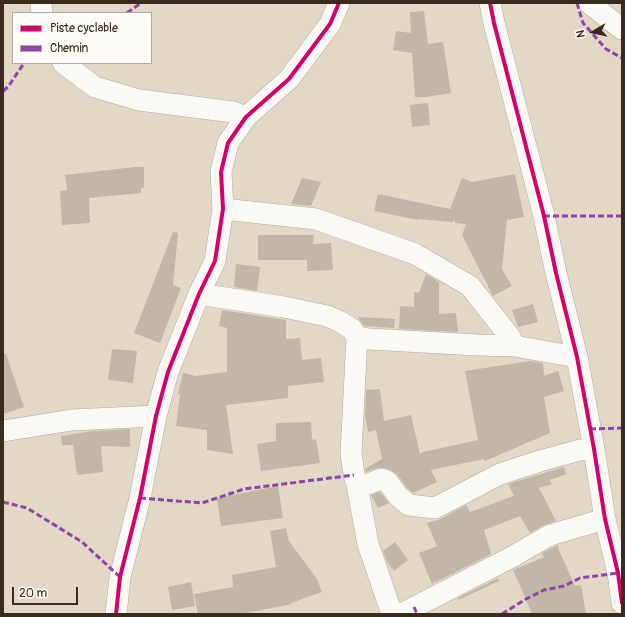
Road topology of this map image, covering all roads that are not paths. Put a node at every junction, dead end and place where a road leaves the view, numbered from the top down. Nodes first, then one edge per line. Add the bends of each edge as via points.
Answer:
1 (340, 3) edge
2 (490, 3) edge
3 (588, 3) edge
4 (622, 29) edge
5 (64, 64) edge
6 (246, 117) junction
7 (223, 209) junction
8 (199, 294) junction
9 (357, 337) junction
10 (514, 346) junction
11 (577, 357) junction
12 (156, 416) junction
13 (3, 431) edge
14 (594, 449) junction
15 (357, 485) junction
16 (605, 519) junction
17 (622, 603) edge
18 (116, 614) edge
19 (392, 614) edge
20 (401, 614) edge

1 - 6 street via 330,24 289,79
2 - 11 street
3 - 4 street
5 - 6 street via 95,86 139,100 233,112
6 - 7 street via 228,143 222,172
7 - 8 street via 215,261
7 - 10 street via 316,219 415,254 470,286 510,337
8 - 9 street via 327,316 352,330
8 - 12 street via 168,372
9 - 10 street via 369,340
9 - 15 street via 351,453
10 - 11 street
11 - 14 street
12 - 13 street via 72,420
12 - 18 street via 140,498 120,577
14 - 15 street via 540,460 500,474 435,508 409,504 398,496 387,481 381,479
14 - 16 street
15 - 19 street via 368,544
16 - 17 street via 618,573
16 - 20 street via 550,535

